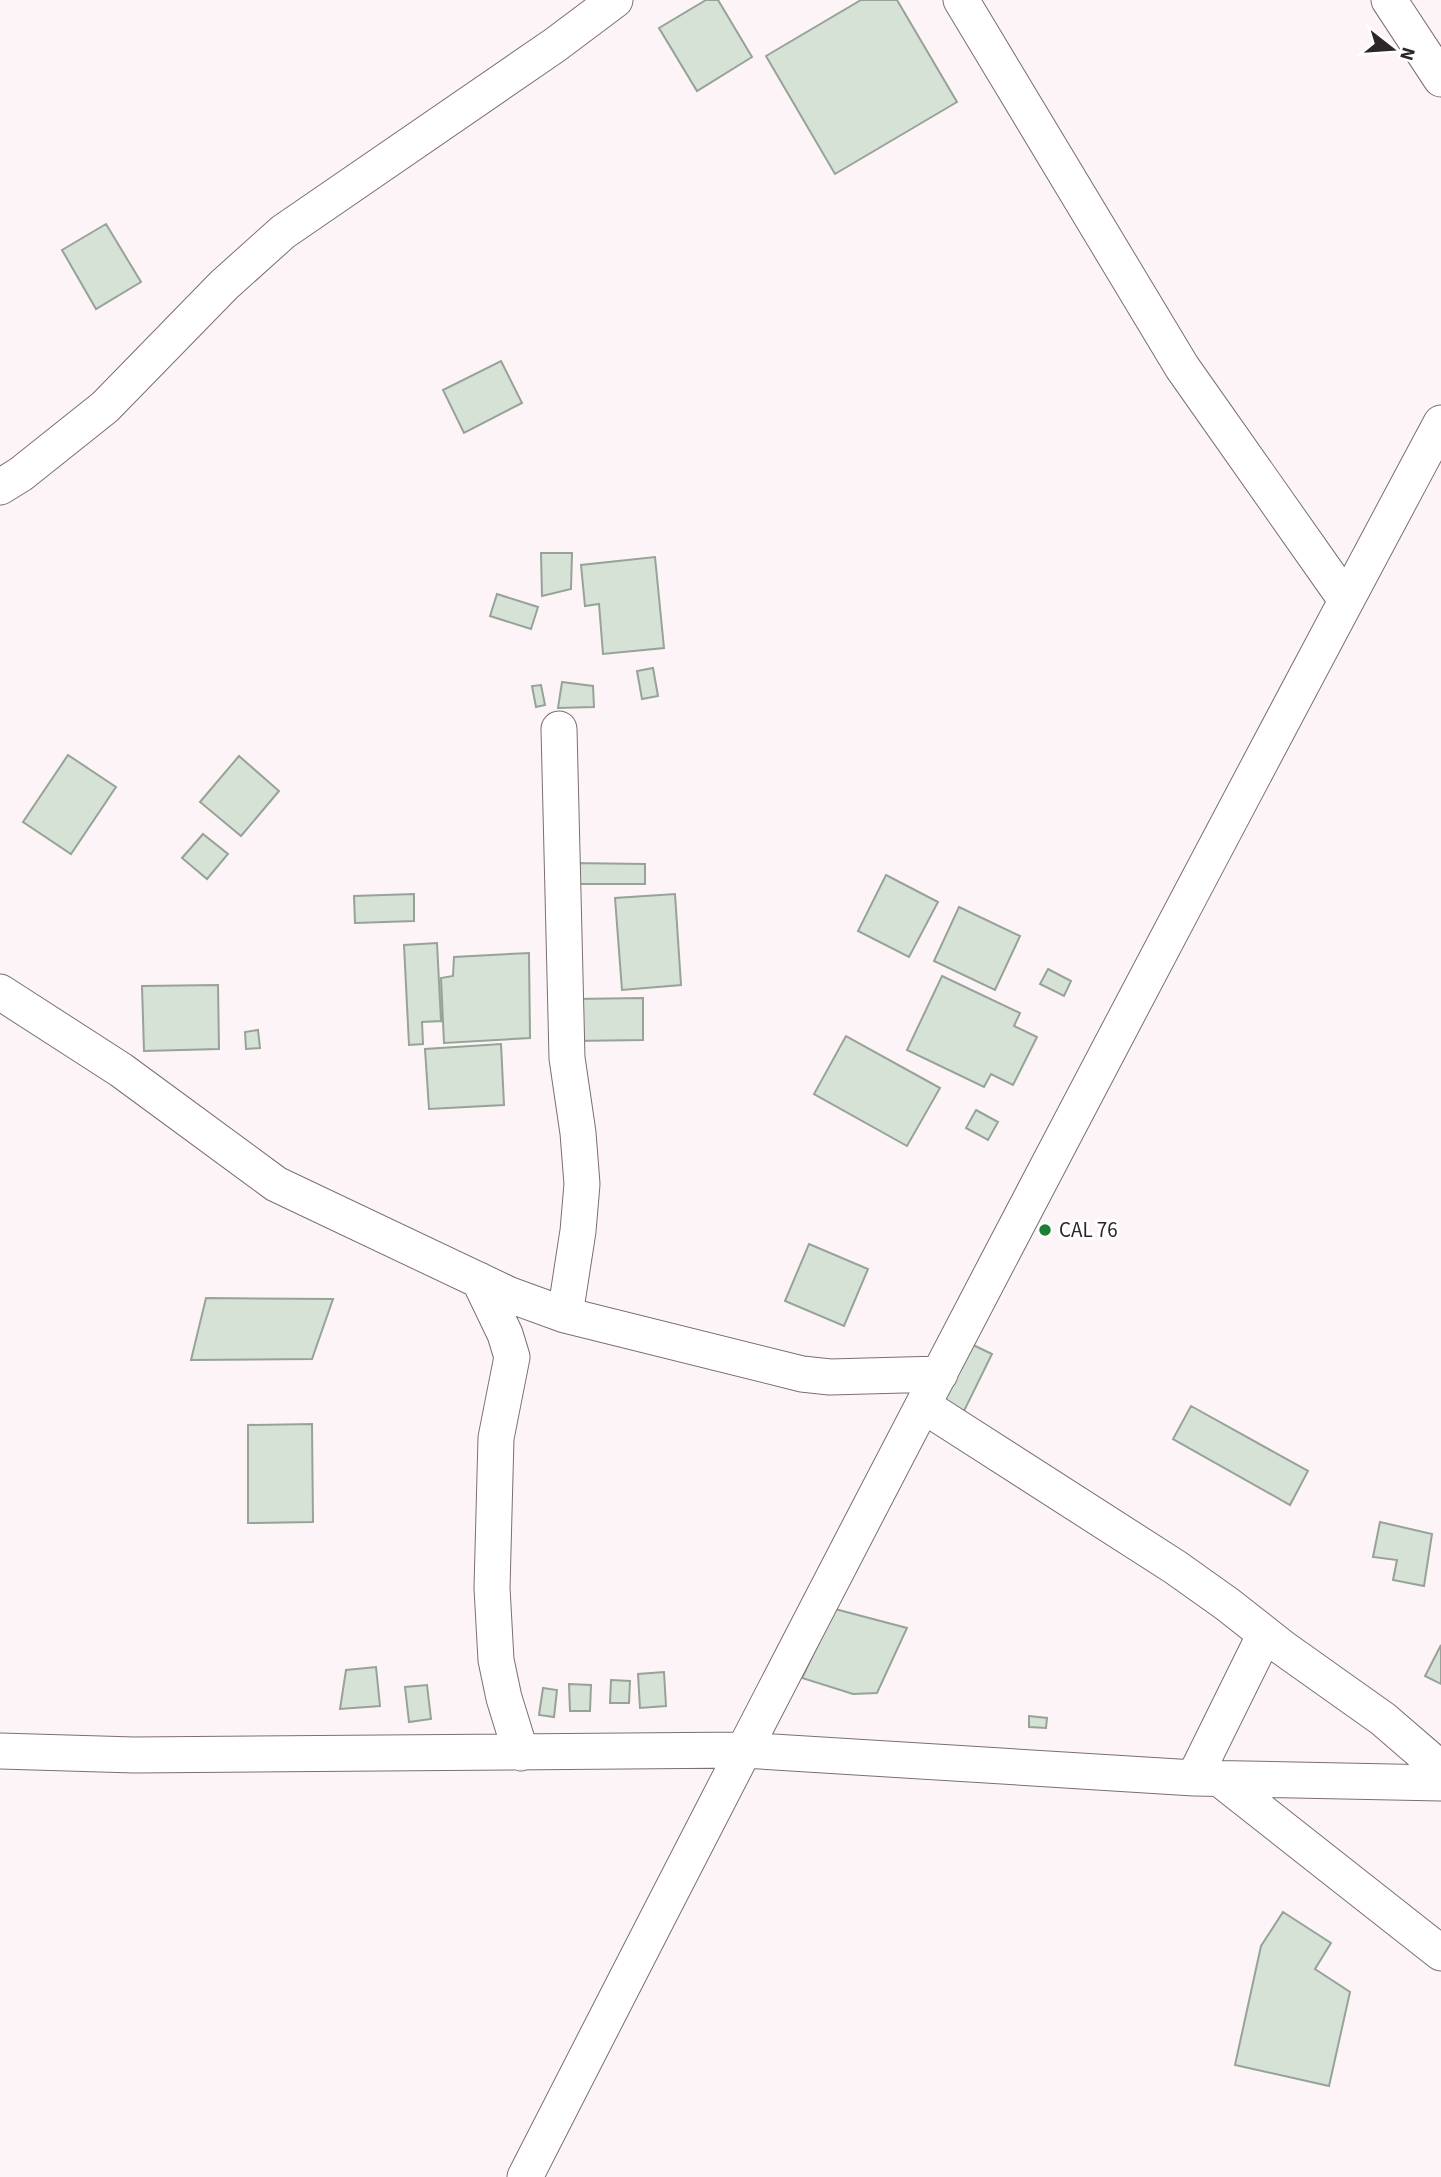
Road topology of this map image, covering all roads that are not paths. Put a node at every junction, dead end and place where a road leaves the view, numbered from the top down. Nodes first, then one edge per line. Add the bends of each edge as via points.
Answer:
1 (961, 0) edge
2 (1389, 0) edge
3 (596, 5) edge
4 (1441, 79) edge
5 (1441, 423) edge
6 (0, 487) edge
7 (1346, 600) junction
8 (559, 729) dead end
9 (0, 992) edge
10 (479, 1280) junction
11 (565, 1315) junction
12 (940, 1374) junction
13 (924, 1406) junction
14 (1265, 1634) junction
15 (743, 1750) junction
16 (0, 1751) edge
17 (521, 1753) junction
18 (1441, 1769) edge
19 (1207, 1778) junction
20 (1441, 1783) edge
21 (1441, 1953) edge
22 (525, 2177) edge

1 - 7 street via 1182,367
2 - 4 street
3 - 6 street via 555,45 282,232 105,407
5 - 7 street
7 - 12 street
8 - 11 street via 567,1058 582,1184
9 - 10 street via 121,1070 276,1184
10 - 11 street
10 - 17 street via 512,1357 496,1438 492,1588 496,1660
11 - 12 street via 802,1374
12 - 13 street
13 - 14 street via 1175,1567
13 - 15 street
14 - 18 street via 1383,1718
14 - 19 street
15 - 17 street
15 - 19 street
15 - 22 street
16 - 17 street
19 - 20 street
19 - 21 street

